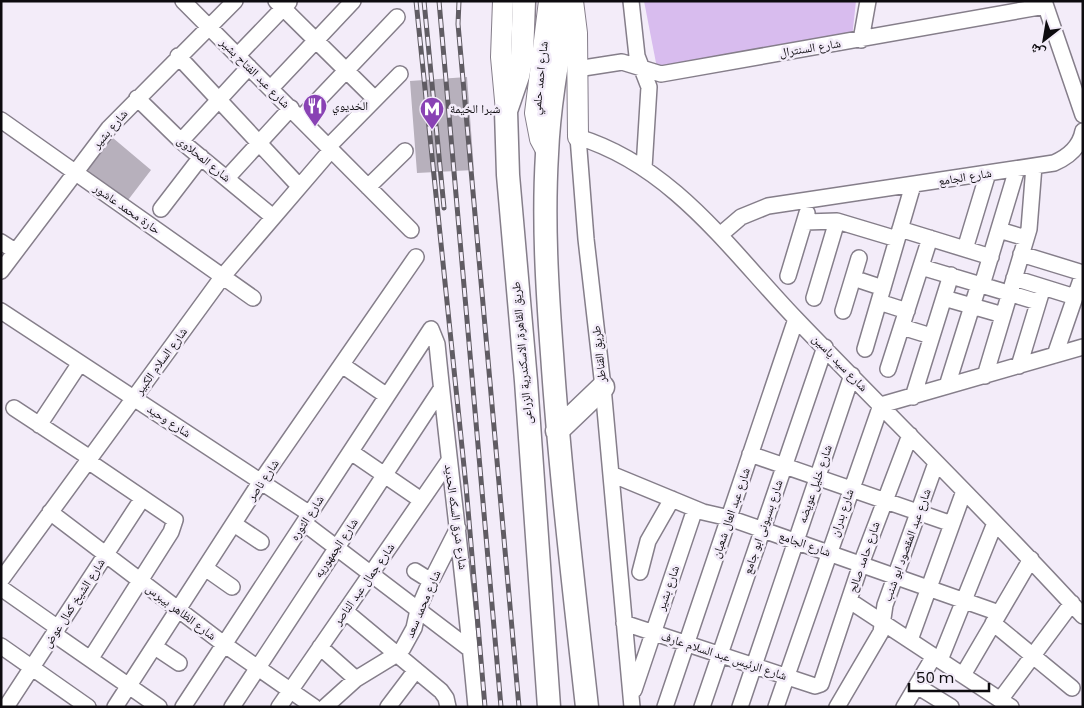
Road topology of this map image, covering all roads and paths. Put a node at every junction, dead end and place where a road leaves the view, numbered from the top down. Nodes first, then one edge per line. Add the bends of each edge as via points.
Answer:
1 (183, 1) edge
2 (235, 1) edge
3 (353, 1) edge
4 (503, 1) edge
5 (524, 1) edge
6 (549, 1) edge
7 (568, 1) edge
8 (573, 1) edge
9 (632, 1) edge
10 (868, 1) edge
11 (283, 4) edge
12 (1044, 4) edge
13 (397, 17) dead end
14 (209, 26) junction
15 (314, 40) junction
16 (860, 40) junction
17 (238, 55) junction
18 (178, 56) junction
19 (640, 66) junction
20 (249, 67) junction
21 (577, 69) junction
22 (346, 71) junction
23 (400, 74) dead end
24 (271, 88) junction
25 (137, 98) junction
26 (375, 99) junction
27 (218, 100) junction
28 (506, 111) junction
29 (296, 113) junction
30 (1083, 114) edge
31 (1, 120) edge
32 (1083, 131) edge
33 (578, 137) junction
34 (181, 141) junction
35 (259, 143) junction
36 (330, 148) junction
37 (405, 150) dead end
38 (547, 152) junction
39 (201, 157) junction
40 (1034, 166) junction
41 (644, 168) junction
42 (1017, 169) junction
43 (74, 171) junction
44 (988, 173) junction
45 (227, 178) junction
46 (913, 184) junction
47 (299, 186) junction
48 (368, 188) junction
49 (811, 200) junction
50 (161, 209) dead end
51 (273, 216) junction
52 (836, 220) junction
53 (805, 222) junction
54 (411, 230) dead end
55 (999, 230) junction
56 (899, 234) junction
57 (720, 236) junction
58 (930, 238) junction
59 (1026, 238) junction
60 (1, 242) edge
61 (965, 249) junction
62 (15, 251) junction
63 (1022, 254) junction
64 (416, 257) dead end
65 (991, 257) junction
66 (859, 258) dead end
67 (921, 267) junction
68 (1, 271) edge
69 (1083, 273) edge
70 (223, 276) junction
71 (788, 276) dead end
72 (951, 276) junction
73 (853, 278) junction
74 (1014, 278) junction
75 (981, 285) junction
76 (1043, 287) junction
77 (1010, 293) junction
78 (881, 295) junction
79 (1075, 297) junction
80 (253, 298) dead end
81 (814, 298) dead end
82 (944, 298) junction
83 (1038, 302) junction
84 (972, 306) junction
85 (1, 311) edge
86 (843, 311) dead end
87 (907, 311) junction
88 (1003, 316) junction
89 (796, 319) junction
90 (902, 327) junction
91 (431, 329) joint
92 (932, 336) junction
93 (825, 347) junction
94 (1083, 347) edge
95 (865, 349) dead end
96 (1055, 355) junction
97 (80, 363) junction
98 (342, 365) junction
99 (1018, 366) junction
100 (888, 369) dead end
101 (852, 375) junction
102 (985, 376) junction
103 (947, 386) junction
104 (603, 388) junction
105 (442, 389) junction
106 (387, 396) junction
107 (913, 397) junction
108 (133, 398) junction
109 (881, 405) junction
110 (14, 408) dead end
111 (39, 425) junction
112 (557, 431) junction
113 (910, 435) junction
114 (351, 452) junction
115 (750, 454) junction
116 (89, 460) junction
117 (448, 462) junction
118 (936, 463) junction
119 (784, 466) junction
120 (611, 474) junction
121 (385, 475) junction
122 (818, 478) junction
123 (261, 482) junction
124 (850, 489) junction
125 (964, 491) junction
126 (142, 499) junction
127 (672, 499) junction
128 (422, 500) junction
129 (884, 501) junction
130 (695, 509) junction
131 (50, 512) junction
132 (918, 513) junction
133 (729, 518) junction
134 (307, 519) junction
135 (995, 523) junction
136 (234, 524) junction
137 (952, 524) junction
138 (458, 526) junction
139 (763, 530) junction
140 (796, 541) junction
141 (261, 542) dead end
142 (336, 548) junction
143 (828, 552) junction
144 (105, 554) junction
145 (1031, 559) junction
146 (861, 564) junction
147 (205, 568) junction
148 (414, 571) dead end
149 (640, 572) dead end
150 (370, 574) junction
151 (896, 576) junction
152 (1, 580) edge
153 (139, 580) junction
154 (431, 581) junction
155 (232, 586) dead end
156 (1, 588) edge
157 (929, 588) junction
158 (964, 600) junction
159 (850, 601) junction
160 (1072, 603) junction
161 (178, 610) junction
162 (346, 610) junction
163 (418, 610) junction
164 (1083, 616) edge
165 (996, 618) junction
166 (624, 623) junction
167 (883, 623) junction
168 (56, 631) junction
169 (653, 633) junction
170 (910, 640) junction
171 (686, 644) junction
172 (225, 645) junction
173 (1, 646) edge
174 (155, 647) junction
175 (320, 647) junction
176 (471, 650) junction
177 (397, 654) junction
178 (720, 655) junction
179 (1033, 655) junction
180 (91, 658) junction
181 (937, 658) junction
182 (179, 664) dead end
183 (754, 666) junction
184 (257, 667) junction
185 (31, 668) junction
186 (416, 670) junction
187 (963, 675) junction
188 (786, 677) junction
189 (356, 679) junction
190 (823, 680) joint
191 (129, 685) junction
192 (916, 686) junction
193 (1072, 688) dead end
194 (291, 690) junction
195 (632, 701) edge
196 (9, 702) edge
197 (1006, 703) edge
198 (948, 706) edge
199 (88, 707) edge
200 (115, 707) edge
201 (159, 707) edge
202 (183, 707) edge
203 (232, 707) edge
204 (279, 707) edge
205 (314, 707) edge
206 (325, 707) edge
207 (388, 707) edge
208 (448, 707) edge
209 (476, 707) edge
210 (550, 707) edge
211 (587, 707) edge
212 (665, 707) edge
213 (702, 707) edge
214 (740, 707) edge
215 (776, 707) edge
216 (837, 707) edge
217 (904, 707) edge

1 - 14 street, شارع عبد الفتاح بشير
2 - 14 street, شارع بشير
3 - 15 street
4 - 28 main road via 501,57
5 - 28 highway, طريق القاهرة, الاسكندرية الزراعى via 522,56
6 - 38 main road, شارع احمد حلمي via 535,114 540,140
7 - 38 highway
8 - 21 main road, طريق القناطر
9 - 19 street
10 - 16 street
11 - 15 street
11 - 17 street
12 - 16 street, شارع السنترال
12 - 30 street
13 - 22 street
14 - 17 street, شارع عبد الفتاح بشير
14 - 18 street, شارع بشير
15 - 22 street
15 - 24 street
16 - 19 street, شارع السنترال via 661,74
17 - 20 street, شارع عبد الفتاح بشير
18 - 25 street, شارع بشير
18 - 27 street
19 - 21 street, شارع السنترال via 622,62
19 - 41 street via 649,87
20 - 24 street, شارع عبد الفتاح بشير
20 - 27 street
21 - 33 main road, طريق القناطر
22 - 26 street
22 - 29 street
23 - 26 street, شارع السلام الكبير
24 - 29 street, شارع عبد الفتاح بشير
25 - 34 street, شارع المحلاوى
25 - 43 street, شارع بشير
26 - 36 street, شارع السلام الكبير
27 - 34 street
27 - 35 street
28 - 210 highway, طريق القاهرة, الاسكندرية الزراعى via 509,193
29 - 35 street
29 - 36 street, شارع عبد الفتاح بشير
31 - 43 street, حارة محمد عاشور
32 - 40 street, شارع الجامع via 1078,145 1063,159
33 - 41 street, شارع سيد ياسين via 606,146
33 - 104 street, طريق القناطر
34 - 39 street, شارع المحلاوى
35 - 45 street
35 - 47 street
36 - 47 street, شارع السلام الكبير
36 - 48 street, شارع عبد الفتاح بشير
37 - 48 street
38 - 112 highway via 546,271
39 - 45 street, شارع المحلاوى
39 - 50 street
40 - 42 street, شارع الجامع
40 - 59 street
41 - 57 street, شارع سيد ياسين via 672,189
42 - 44 street, شارع الجامع
42 - 55 street
43 - 62 street, شارع بشير
43 - 70 street, حارة محمد عاشور
44 - 46 street, شارع الجامع
44 - 61 street
45 - 51 street, شارع المحلاوى
46 - 49 street, شارع الجامع
46 - 56 street
47 - 51 street, شارع السلام الكبير
48 - 54 street, شارع عبد الفتاح بشير
49 - 53 street
49 - 57 street, شارع الجامع via 754,210
51 - 70 street, شارع السلام الكبير
52 - 53 street
52 - 56 street
52 - 81 street
53 - 71 street
55 - 59 street
55 - 65 street
56 - 58 street
56 - 78 street
57 - 89 street, شارع سيد ياسين
58 - 61 street
58 - 67 street
59 - 63 street
60 - 62 street
61 - 65 street
62 - 68 street, شارع بشير
63 - 69 street
63 - 74 street
64 - 98 street, شارع ناصر
65 - 75 street
66 - 73 street
67 - 72 street
67 - 87 street
69 - 79 street
70 - 80 street, حارة محمد عاشور
70 - 108 street, شارع السلام الكبير
72 - 75 street
72 - 82 street
73 - 78 street
73 - 86 street
74 - 76 street
74 - 77 street
75 - 77 street
75 - 84 street
76 - 79 street
76 - 83 street
77 - 83 street
77 - 88 street
78 - 87 street
78 - 95 street
79 - 96 street
82 - 84 street
82 - 92 street
83 - 99 street
84 - 88 street
84 - 103 street
85 - 97 street, شارع وحيد
87 - 90 street
88 - 102 street
89 - 93 street, شارع سيد ياسين
89 - 115 street, شارع عبد العال شعبان
90 - 92 street
90 - 100 street
91 - 105 street, شارع شرق السكه الحديد via 437,344
91 - 106 street, شارع الثوره
92 - 107 street
93 - 101 street, شارع سيد ياسين
93 - 119 street, شارع بسيونى ابو جامع
94 - 96 street
96 - 99 street
97 - 108 street, شارع وحيد
97 - 111 street
98 - 106 street
98 - 123 street, شارع ناصر
99 - 102 street
101 - 109 street, شارع سيد ياسين
101 - 122 street, شارع خليل عويضه
102 - 103 street
103 - 107 street
104 - 112 highway
104 - 120 street, طريق القناطر
105 - 117 street, شارع شرق السكه الحديد
105 - 121 street, شارع الجمهوريه
106 - 114 street, شارع الثوره
107 - 109 street
108 - 116 street, شارع السلام الكبير
108 - 123 street, شارع وحيد
109 - 113 street, شارع سيد ياسين
109 - 124 street, شارع بدران
110 - 111 street
111 - 116 street
112 - 211 highway
113 - 118 street, شارع سيد ياسين
113 - 129 street, شارع حامد صالح
114 - 121 street
114 - 134 street, شارع الثوره
115 - 119 street
115 - 133 street, شارع عبد العال شعبان
116 - 126 street
116 - 131 street, شارع السلام الكبير
117 - 128 street, شارع جمال عبد الناصر
117 - 138 street, شارع شرق السكه الحديد
118 - 125 street, شارع سيد ياسين
118 - 132 street, شارع عبد المقصود ابو شنب
119 - 122 street
119 - 139 street, شارع بسيونى ابو جامع
120 - 127 street, شارع الجامع
120 - 166 street, طريق القناطر
121 - 128 street
121 - 142 street, شارع الجمهوريه
122 - 124 street
122 - 140 street, شارع خليل عويضه
123 - 134 street, شارع وحيد
123 - 136 street, شارع ناصر
124 - 129 street
124 - 143 street, شارع بدران
125 - 135 street, شارع سيد ياسين
125 - 137 street
126 - 144 street, شارع الشيخ كمال عوض
126 - 153 street via 175,520 175,525
127 - 130 street, شارع الجامع
127 - 149 street via 648,541
128 - 150 street, شارع جمال عبد الناصر
129 - 132 street
129 - 146 street, شارع حامد صالح
130 - 133 street, شارع الجامع
130 - 169 street, شارع بشير
131 - 144 street, شارع الظاهر بيبرس
131 - 152 street, شارع السلام الكبير
132 - 137 street
132 - 151 street, شارع عبد المقصود ابو شنب
133 - 139 street, شارع الجامع
133 - 171 street, شارع عبد العال شعبان
134 - 142 street, شارع وحيد
134 - 172 street, شارع الثوره
135 - 145 street, شارع سيد ياسين
135 - 158 street
136 - 141 street
136 - 147 street, شارع ناصر
137 - 157 street
138 - 154 street, شارع محمد سعد
138 - 176 street, شارع شرق السكه الحديد
139 - 140 street, شارع الجامع
139 - 178 street, شارع بسيونى ابو جامع
140 - 143 street, شارع الجامع
140 - 183 street, شارع خليل عويضه
142 - 150 street, شارع وحيد
142 - 184 street, شارع الجمهوريه
143 - 146 street, شارع الجامع
143 - 188 street, شارع بدران
144 - 153 street, شارع الظاهر بيبرس
144 - 168 street, شارع الشيخ كمال عوض
145 - 160 street, شارع سيد ياسين
145 - 165 street
146 - 151 street, شارع الجامع
146 - 159 street, شارع حامد صالح
147 - 155 street
147 - 161 street, شارع ناصر
148 - 154 street
150 - 162 street, شارع جمال عبد الناصر
150 - 163 street, شارع وحيد
151 - 157 street, شارع الجامع
151 - 167 street, شارع عبد المقصود ابو شنب via 885,605
153 - 161 street, شارع الظاهر بيبرس
153 - 180 street
154 - 163 street, شارع محمد سعد
156 - 168 street
157 - 158 street, شارع الجامع
157 - 170 street
158 - 165 street, شارع الجامع
158 - 181 street
159 - 167 street
159 - 190 street, شارع حامد صالح
160 - 164 street, شارع سيد ياسين
160 - 179 street
161 - 172 street, شارع الظاهر بيبرس
161 - 174 street, شارع ناصر
162 - 175 street, شارع جمال عبد الناصر
162 - 177 street
163 - 176 street, شارع وحيد
163 - 177 street, شارع محمد سعد via 412,633
165 - 179 street, شارع الجامع
165 - 187 street
166 - 169 street, شارع الرئيس عبد السلام عارف
166 - 195 street, طريق القناطر
167 - 170 street
167 - 216 street, شارع عبد المقصود ابو شنب via 881,632
168 - 180 street
168 - 185 street, شارع الشيخ كمال عوض
169 - 171 street, شارع الرئيس عبد السلام عارف
169 - 195 street, شارع بشير
170 - 181 street
171 - 178 street, شارع الرئيس عبد السلام عارف
171 - 212 street, شارع عبد العال شعبان
172 - 184 street, شارع الظاهر بيبرس
172 - 202 street, شارع الثوره
173 - 185 street
174 - 182 street
174 - 191 street, شارع ناصر
175 - 189 street
175 - 194 street, شارع جمال عبد الناصر
176 - 209 street, شارع شرق السكه الحديد
177 - 186 street
177 - 189 street, شارع محمد سعد
178 - 183 street, شارع الرئيس عبد السلام عارف
178 - 213 street, شارع بسيونى ابو جامع
179 - 193 street, شارع الجامع
179 - 197 street
180 - 191 street
181 - 187 street
181 - 192 street
183 - 188 street, شارع الرئيس عبد السلام عارف
183 - 214 street, شارع خليل عويضه
184 - 194 street, شارع الظاهر بيبرس
184 - 203 street, شارع الجمهوريه
185 - 196 street, شارع الشيخ كمال عوض
185 - 199 street
186 - 207 street
186 - 208 street via 444,694
187 - 197 street
188 - 190 street, شارع الرئيس عبد السلام عارف via 815,686
188 - 215 street, شارع بدران
189 - 206 street, شارع محمد سعد
191 - 200 street, شارع ناصر
191 - 201 street
192 - 198 street
192 - 217 street
194 - 204 street, شارع جمال عبد الناصر
194 - 205 street, شارع الظاهر بيبرس

